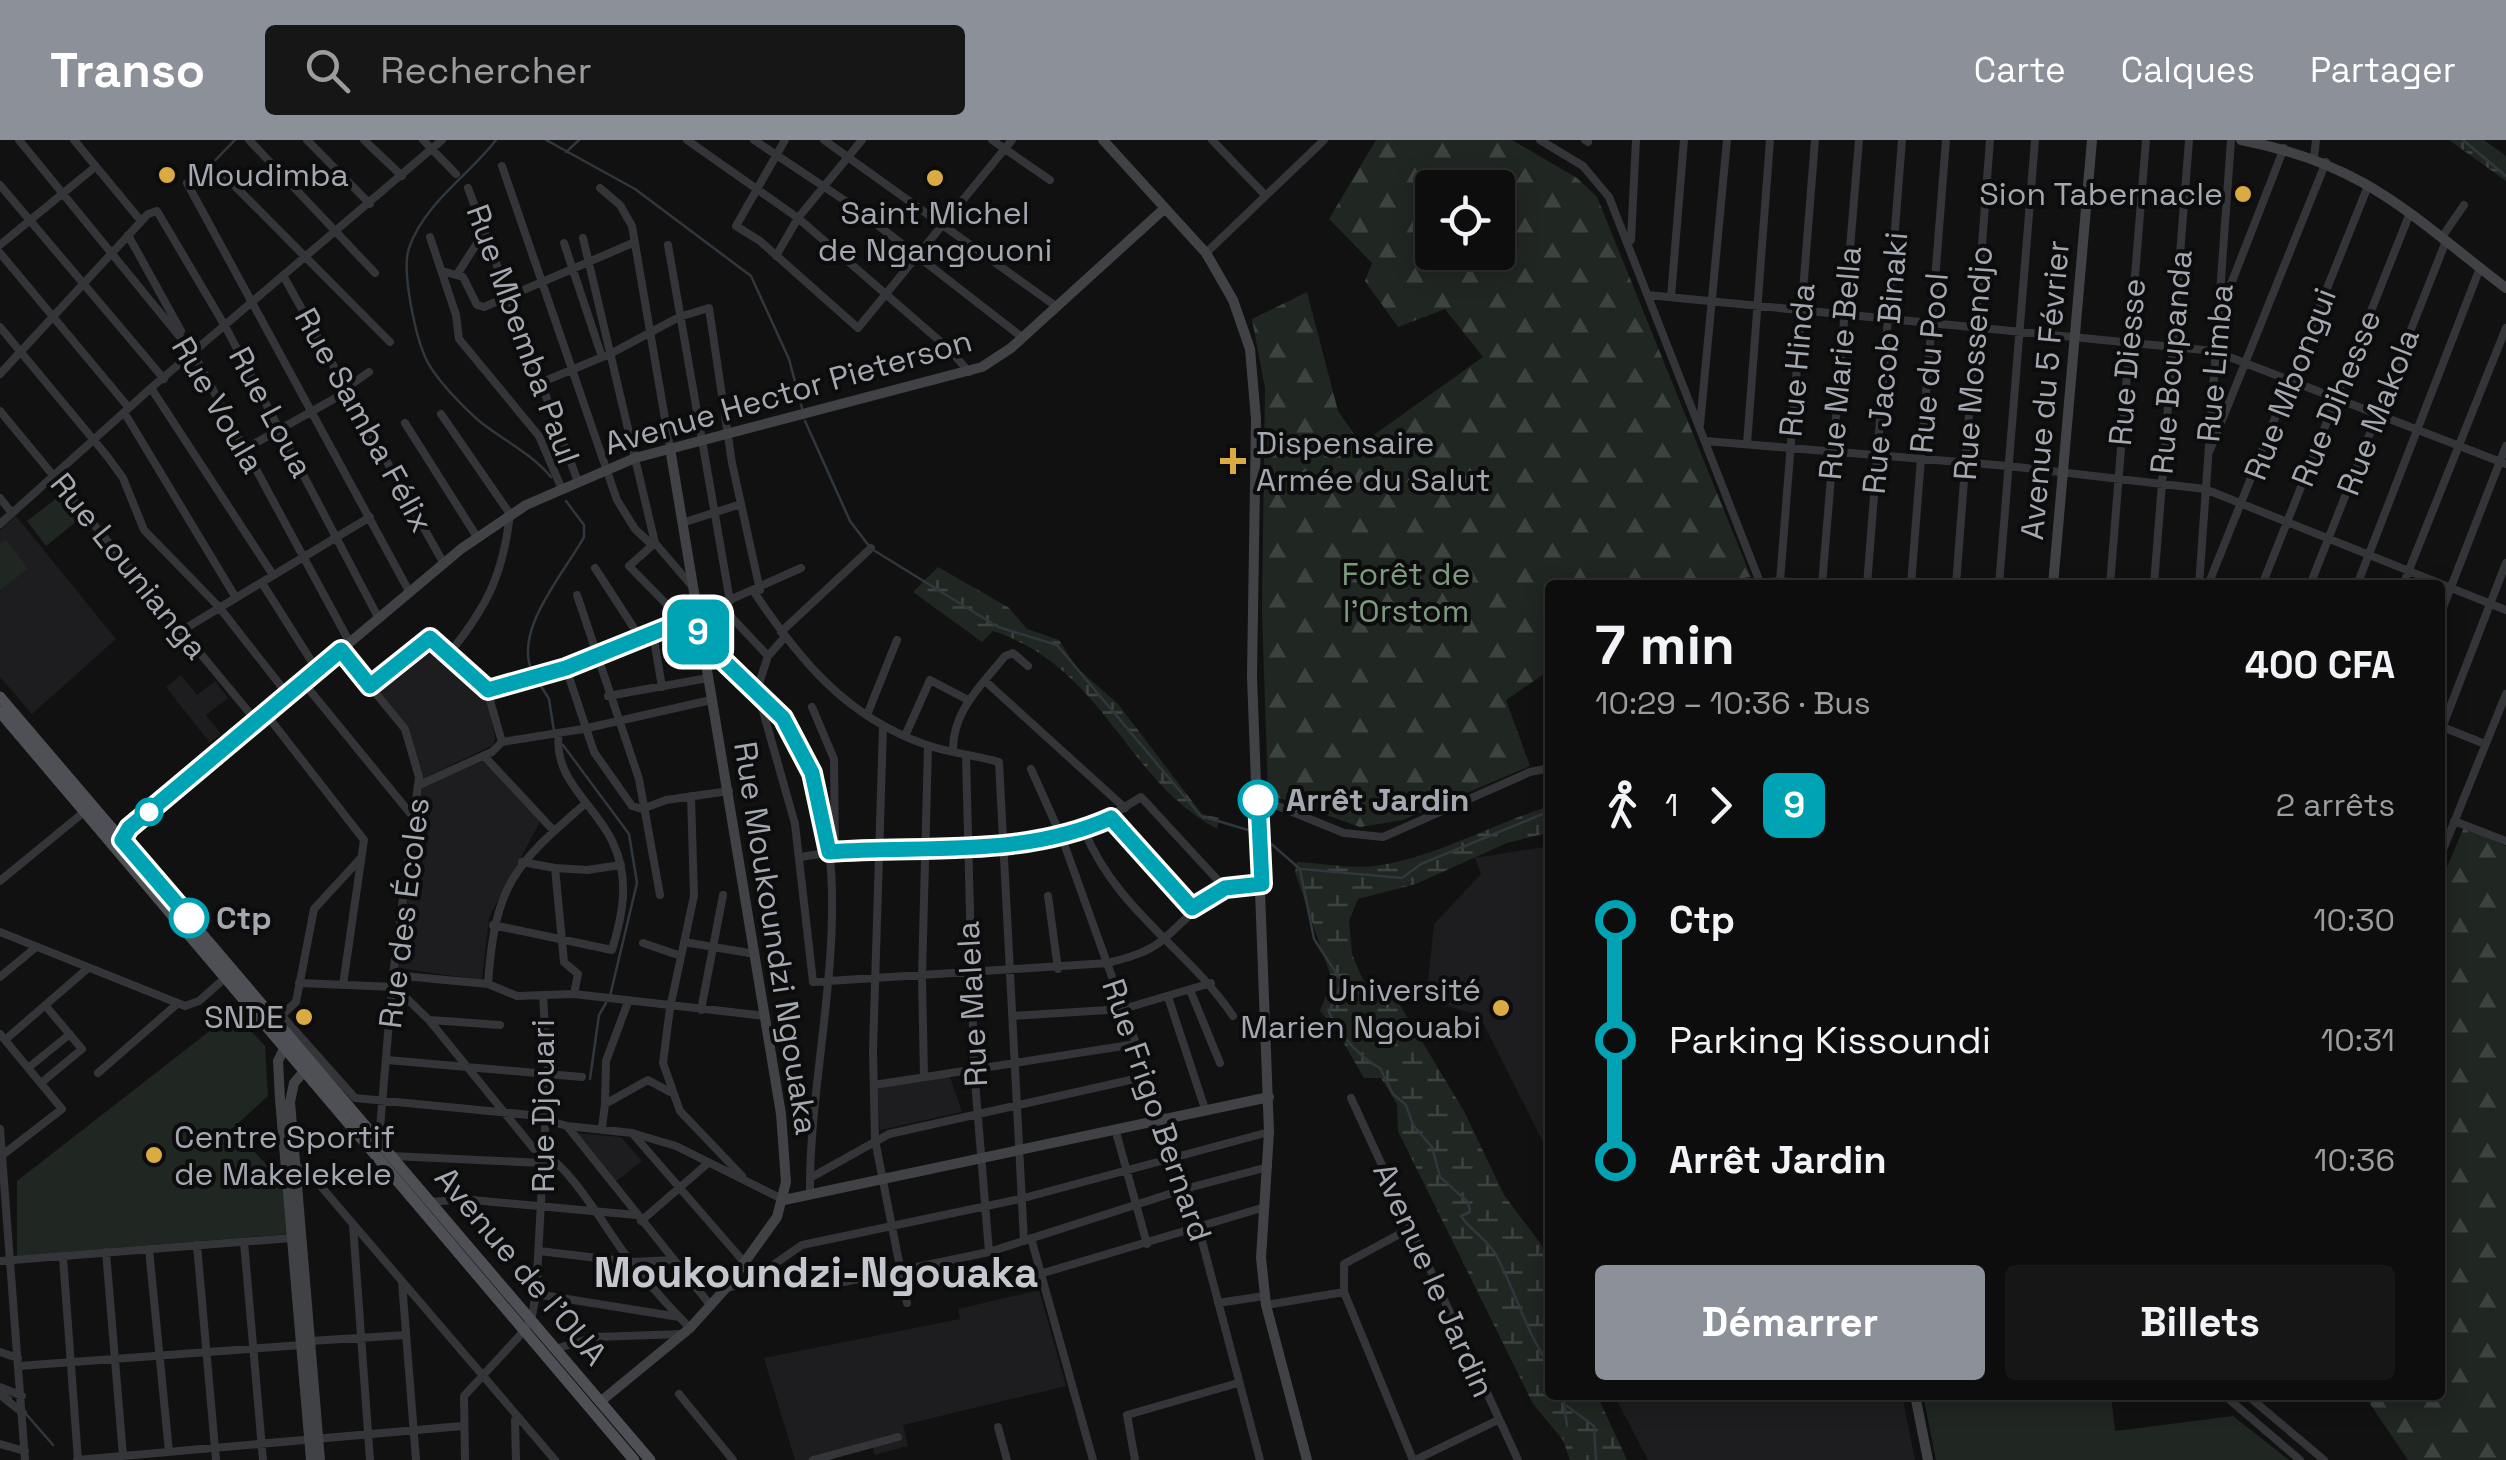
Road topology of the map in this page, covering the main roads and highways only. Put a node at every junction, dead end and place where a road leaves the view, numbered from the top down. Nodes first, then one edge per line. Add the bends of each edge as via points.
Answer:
1 (0, 697) edge
2 (0, 712) edge
3 (115, 840) junction
4 (287, 1043) junction
5 (308, 1067) junction
6 (634, 1460) edge
7 (650, 1460) edge

1 - 3 main road, Avenue de l'OUA
2 - 3 main road, Avenue de l'OUA
3 - 4 main road, Avenue de l'OUA via 225,978
3 - 4 main road, Avenue de l'OUA via 279,1018
4 - 5 main road, Avenue de l'OUA
4 - 5 main road, Avenue de l'OUA via 304,1048
5 - 6 main road, Avenue de l'OUA
5 - 7 main road, Avenue de l'OUA via 347,1097

